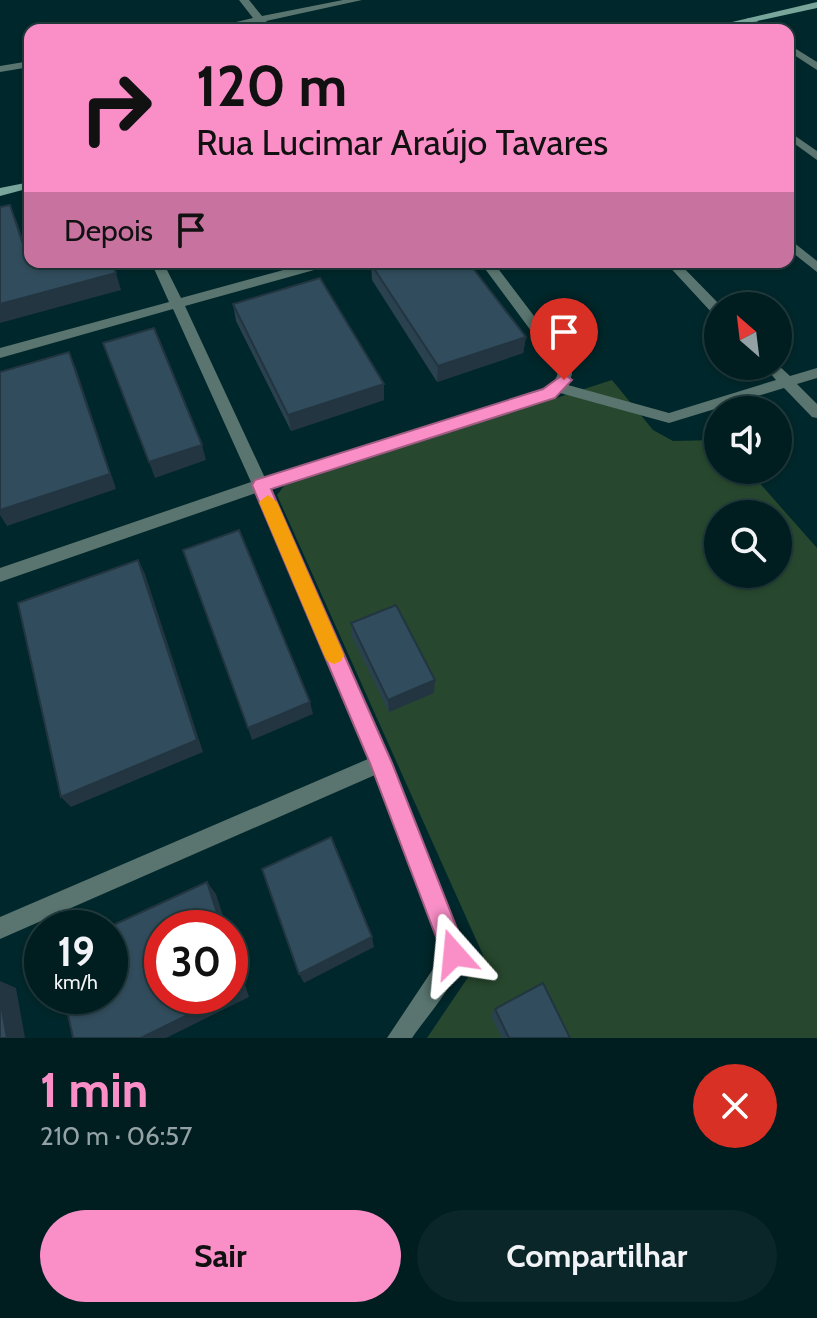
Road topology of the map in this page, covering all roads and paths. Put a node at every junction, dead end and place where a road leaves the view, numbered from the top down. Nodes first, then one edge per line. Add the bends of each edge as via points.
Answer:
1 (244, 0) edge
2 (357, 0) edge
3 (817, 5) edge
4 (261, 20) junction
5 (750, 20) junction
6 (239, 24) edge
7 (264, 24) edge
8 (731, 24) edge
9 (756, 24) edge
10 (794, 51) edge
11 (24, 65) edge
12 (817, 67) edge
13 (0, 69) edge
14 (794, 139) edge
15 (817, 157) edge
16 (24, 186) edge
17 (0, 192) edge
18 (794, 247) edge
19 (160, 268) edge
20 (305, 268) edge
21 (491, 268) edge
22 (677, 268) edge
23 (817, 268) edge
24 (704, 296) edge
25 (176, 302) junction
26 (0, 353) edge
27 (817, 373) edge
28 (785, 380) edge
29 (561, 383) junction
30 (788, 383) junction
31 (817, 413) edge
32 (261, 485) junction
33 (0, 575) edge
34 (381, 763) junction
35 (0, 928) edge
36 (398, 1038) edge

1 - 4 street
2 - 4 street
3 - 5 street
4 - 6 street
4 - 7 street
5 - 8 street
5 - 9 street
10 - 12 street
11 - 13 street
14 - 15 street
16 - 17 street
18 - 23 street
19 - 25 street
20 - 25 street
21 - 29 street via 564,365 567,372
22 - 24 street
25 - 26 street
25 - 32 street
27 - 30 street
28 - 30 street
29 - 30 street via 669,418
29 - 32 street via 549,393
30 - 31 street
32 - 33 street
32 - 34 street
34 - 35 street
34 - 36 street via 454,954

